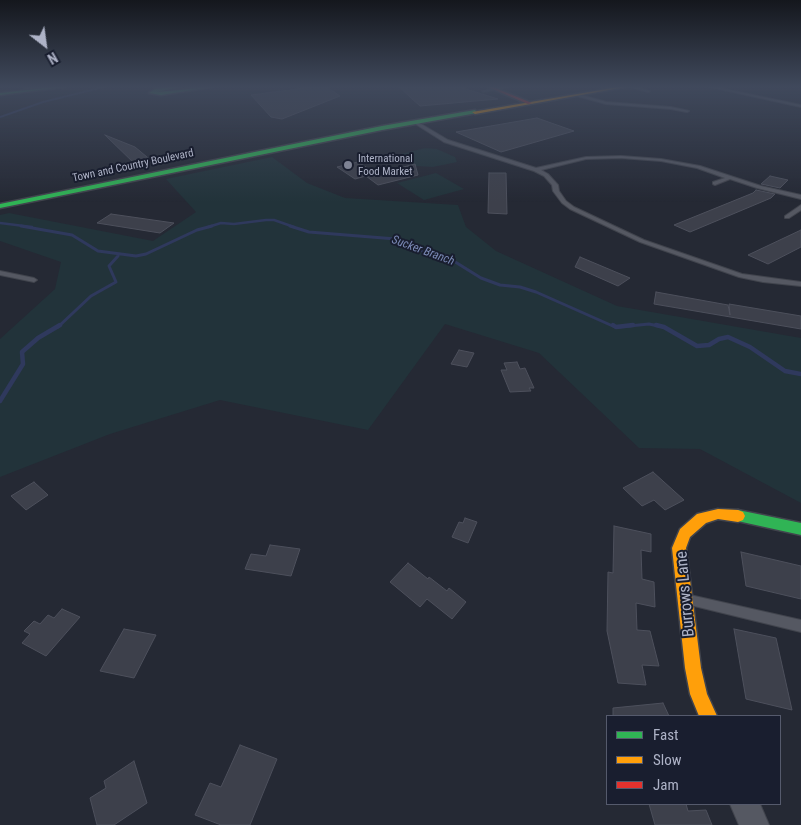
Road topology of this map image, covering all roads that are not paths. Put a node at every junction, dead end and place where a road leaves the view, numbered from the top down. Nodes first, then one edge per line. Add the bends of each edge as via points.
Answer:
1 (398, 126) edge
2 (421, 126) edge
3 (536, 170) junction
4 (729, 178) junction
5 (715, 183) dead end
6 (801, 197) edge
7 (0, 206) edge
8 (801, 207) edge
9 (787, 217) dead end
10 (0, 273) edge
11 (34, 280) dead end
12 (801, 284) edge
13 (801, 529) edge
14 (685, 599) junction
15 (801, 626) edge
16 (708, 715) edge
17 (745, 805) edge
18 (754, 825) edge

1 - 7 street, Town and Country Boulevard
2 - 3 lane via 446,141
3 - 4 lane via 586,158 621,157 680,163
3 - 12 lane via 552,180 559,196 572,208 642,241 741,276
4 - 5 lane
4 - 6 lane
8 - 9 lane
10 - 11 lane
13 - 14 street, Burrows Lane via 734,515 702,518 685,533 679,548
14 - 15 lane
14 - 16 street, Burrows Lane via 693,668
17 - 18 street

